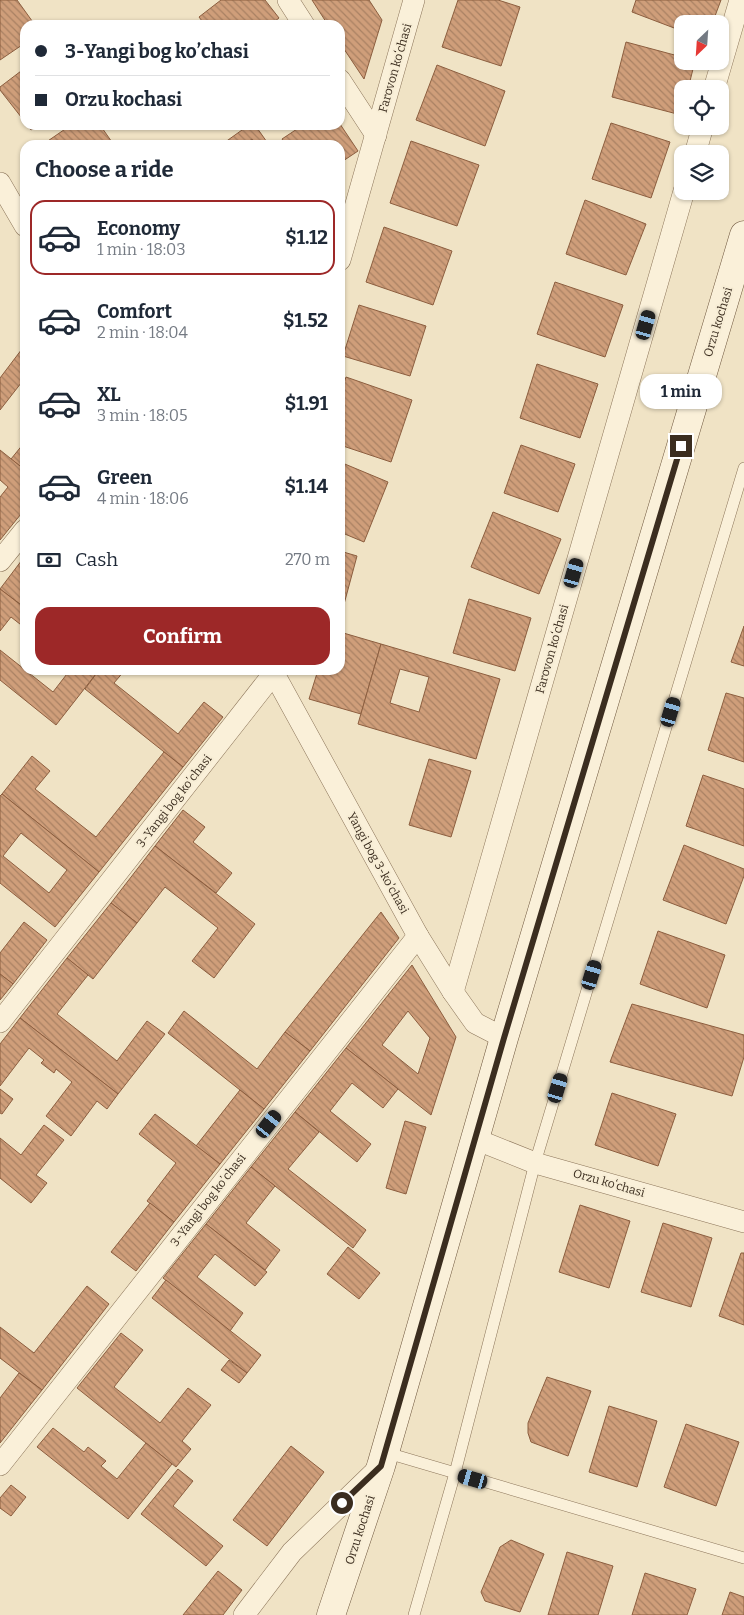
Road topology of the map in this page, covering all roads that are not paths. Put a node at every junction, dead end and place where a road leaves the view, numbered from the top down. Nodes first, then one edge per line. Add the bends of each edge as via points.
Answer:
1 (288, 0) edge
2 (414, 0) edge
3 (740, 0) edge
4 (301, 20) edge
5 (717, 80) edge
6 (345, 88) edge
7 (376, 135) junction
8 (0, 184) edge
9 (681, 200) edge
10 (20, 218) edge
11 (744, 236) edge
12 (345, 243) edge
13 (744, 468) edge
14 (20, 536) edge
15 (0, 561) edge
16 (271, 675) edge
17 (275, 675) edge
18 (418, 936) junction
19 (453, 992) junction
20 (0, 1022) edge
21 (504, 1038) junction
22 (475, 1139) junction
23 (536, 1163) junction
24 (744, 1222) edge
25 (382, 1459) junction
26 (0, 1465) edge
27 (455, 1473) junction
28 (744, 1558) edge
29 (244, 1615) edge
30 (331, 1615) edge
31 (414, 1615) edge

1 - 4 street
2 - 7 street, Farovon koʻchasi
3 - 5 street
6 - 7 street, Farovon koʻchasi
7 - 12 street, Farovon koʻchasi
8 - 10 street
9 - 19 street, Farovon koʻchasi
11 - 21 main road, Orzu kochasi
13 - 23 lane
14 - 15 street
16 - 20 street, 3-Yangi bog koʼchasi
17 - 18 street, Yangi bog 3-koʼchasi
18 - 19 street, Yangi bog 3-koʼchasi
18 - 26 street, 3-Yangi bog koʼchasi
19 - 21 street, Yangi bog 3-koʼchasi via 475,1023
21 - 22 main road, Orzu kochasi
22 - 23 street, Orzu koʻchasi
22 - 25 main road, Orzu kochasi
23 - 24 street, Orzu koʻchasi
23 - 27 lane
25 - 27 lane
25 - 29 street via 292,1552
25 - 30 main road, Orzu kochasi
27 - 28 lane
27 - 31 lane

